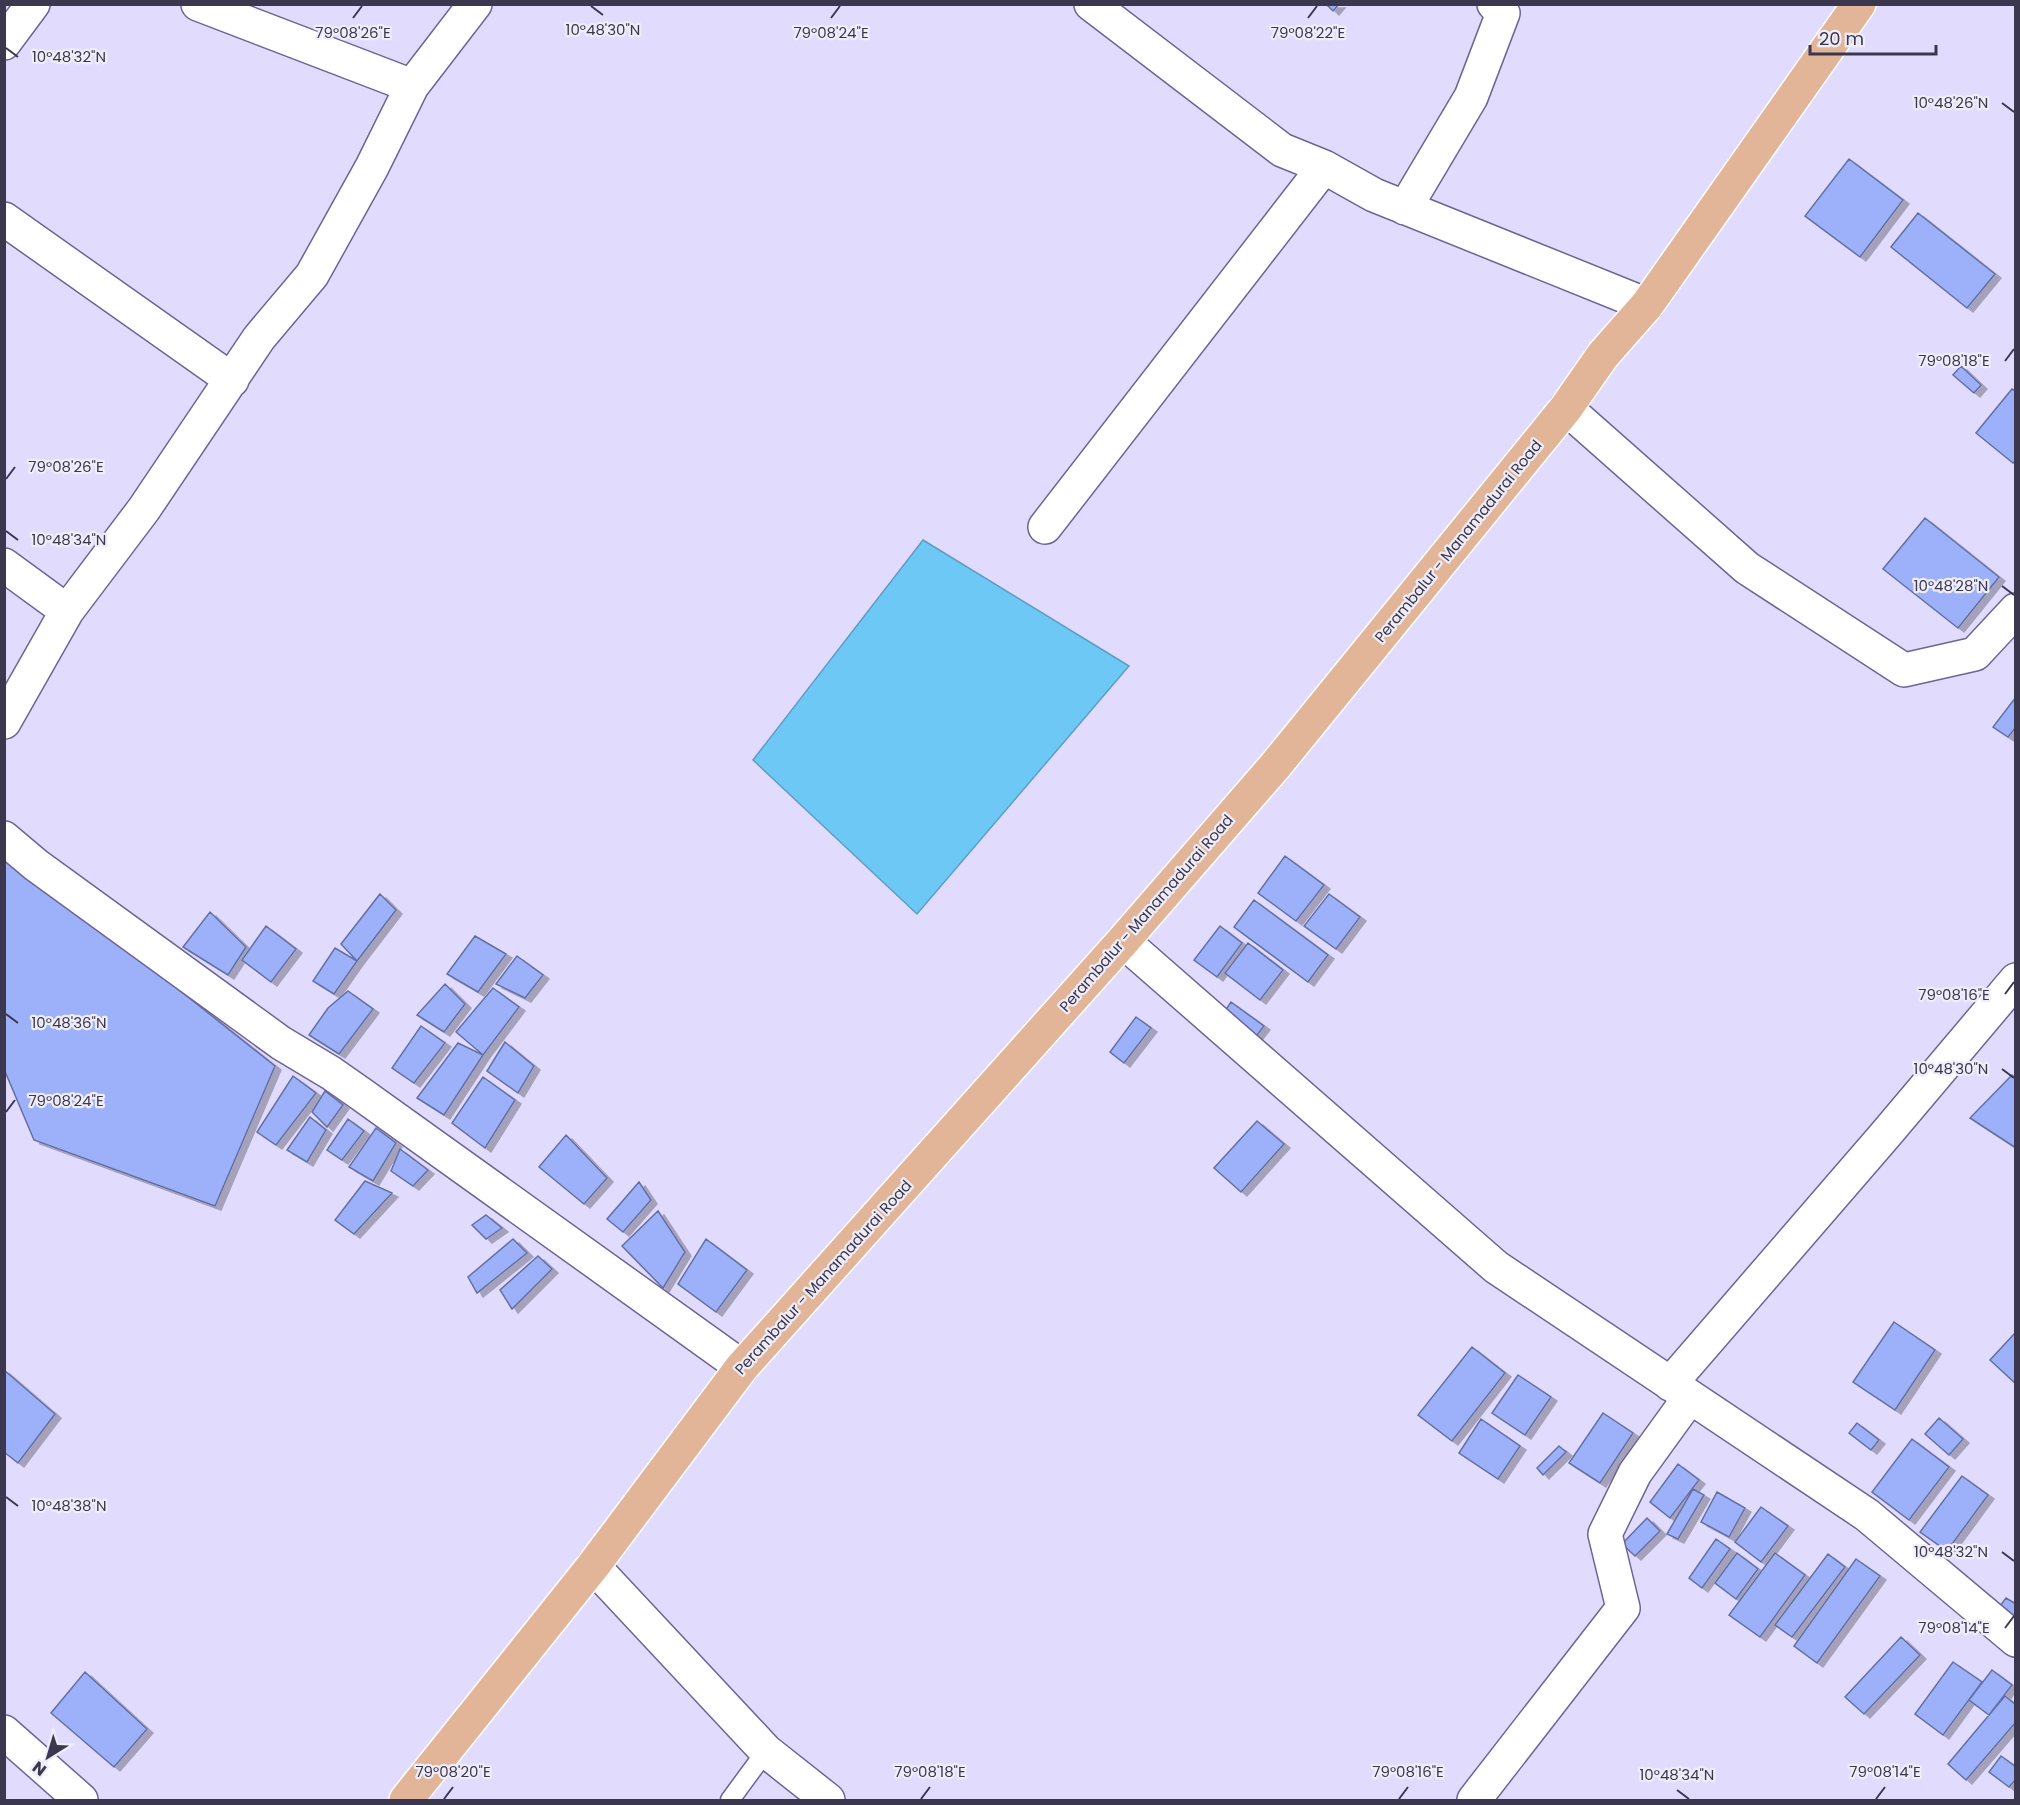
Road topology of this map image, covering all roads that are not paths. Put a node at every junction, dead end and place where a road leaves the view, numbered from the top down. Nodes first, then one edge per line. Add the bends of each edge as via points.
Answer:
1 (33, 4) edge
2 (198, 4) edge
3 (475, 4) edge
4 (1091, 4) edge
5 (1494, 4) edge
6 (1859, 4) edge
7 (4, 43) edge
8 (412, 86) junction
9 (1324, 167) junction
10 (1405, 208) junction
11 (4, 219) edge
12 (1647, 305) junction
13 (232, 380) junction
14 (1566, 408) junction
15 (1045, 527) dead end
16 (4, 565) edge
17 (67, 610) junction
18 (2016, 610) edge
19 (4, 722) edge
20 (4, 838) edge
21 (1123, 941) junction
22 (2016, 980) edge
23 (742, 1367) junction
24 (1680, 1390) junction
25 (593, 1566) junction
26 (2016, 1641) edge
27 (4, 1732) edge
28 (766, 1751) junction
29 (81, 1800) edge
30 (406, 1800) edge
31 (730, 1800) edge
32 (828, 1800) edge
33 (1474, 1800) edge

1 - 7 street
2 - 8 street
3 - 8 street
4 - 9 street via 1282,150
5 - 10 street via 1503,13 1471,97
6 - 12 main road, Perambalur - Manamadurai Road
8 - 13 street via 312,275 259,338
9 - 10 street
9 - 15 street
10 - 12 street
11 - 13 street
12 - 14 main road, Perambalur - Manamadurai Road via 1603,355
13 - 17 street via 144,509
14 - 18 street via 1747,568 1904,670 1975,654
14 - 21 main road, Perambalur - Manamadurai Road via 1275,766
16 - 17 street
17 - 19 street
20 - 23 street via 281,1043 361,1094
21 - 23 main road, Perambalur - Manamadurai Road
21 - 24 street via 1496,1267
22 - 24 street via 1878,1143
23 - 25 main road, Perambalur - Manamadurai Road
24 - 26 street via 1867,1515
24 - 33 street via 1605,1534 1623,1608
25 - 28 street
25 - 30 main road, Perambalur - Manamadurai Road
27 - 29 street
28 - 31 lane
28 - 32 street

